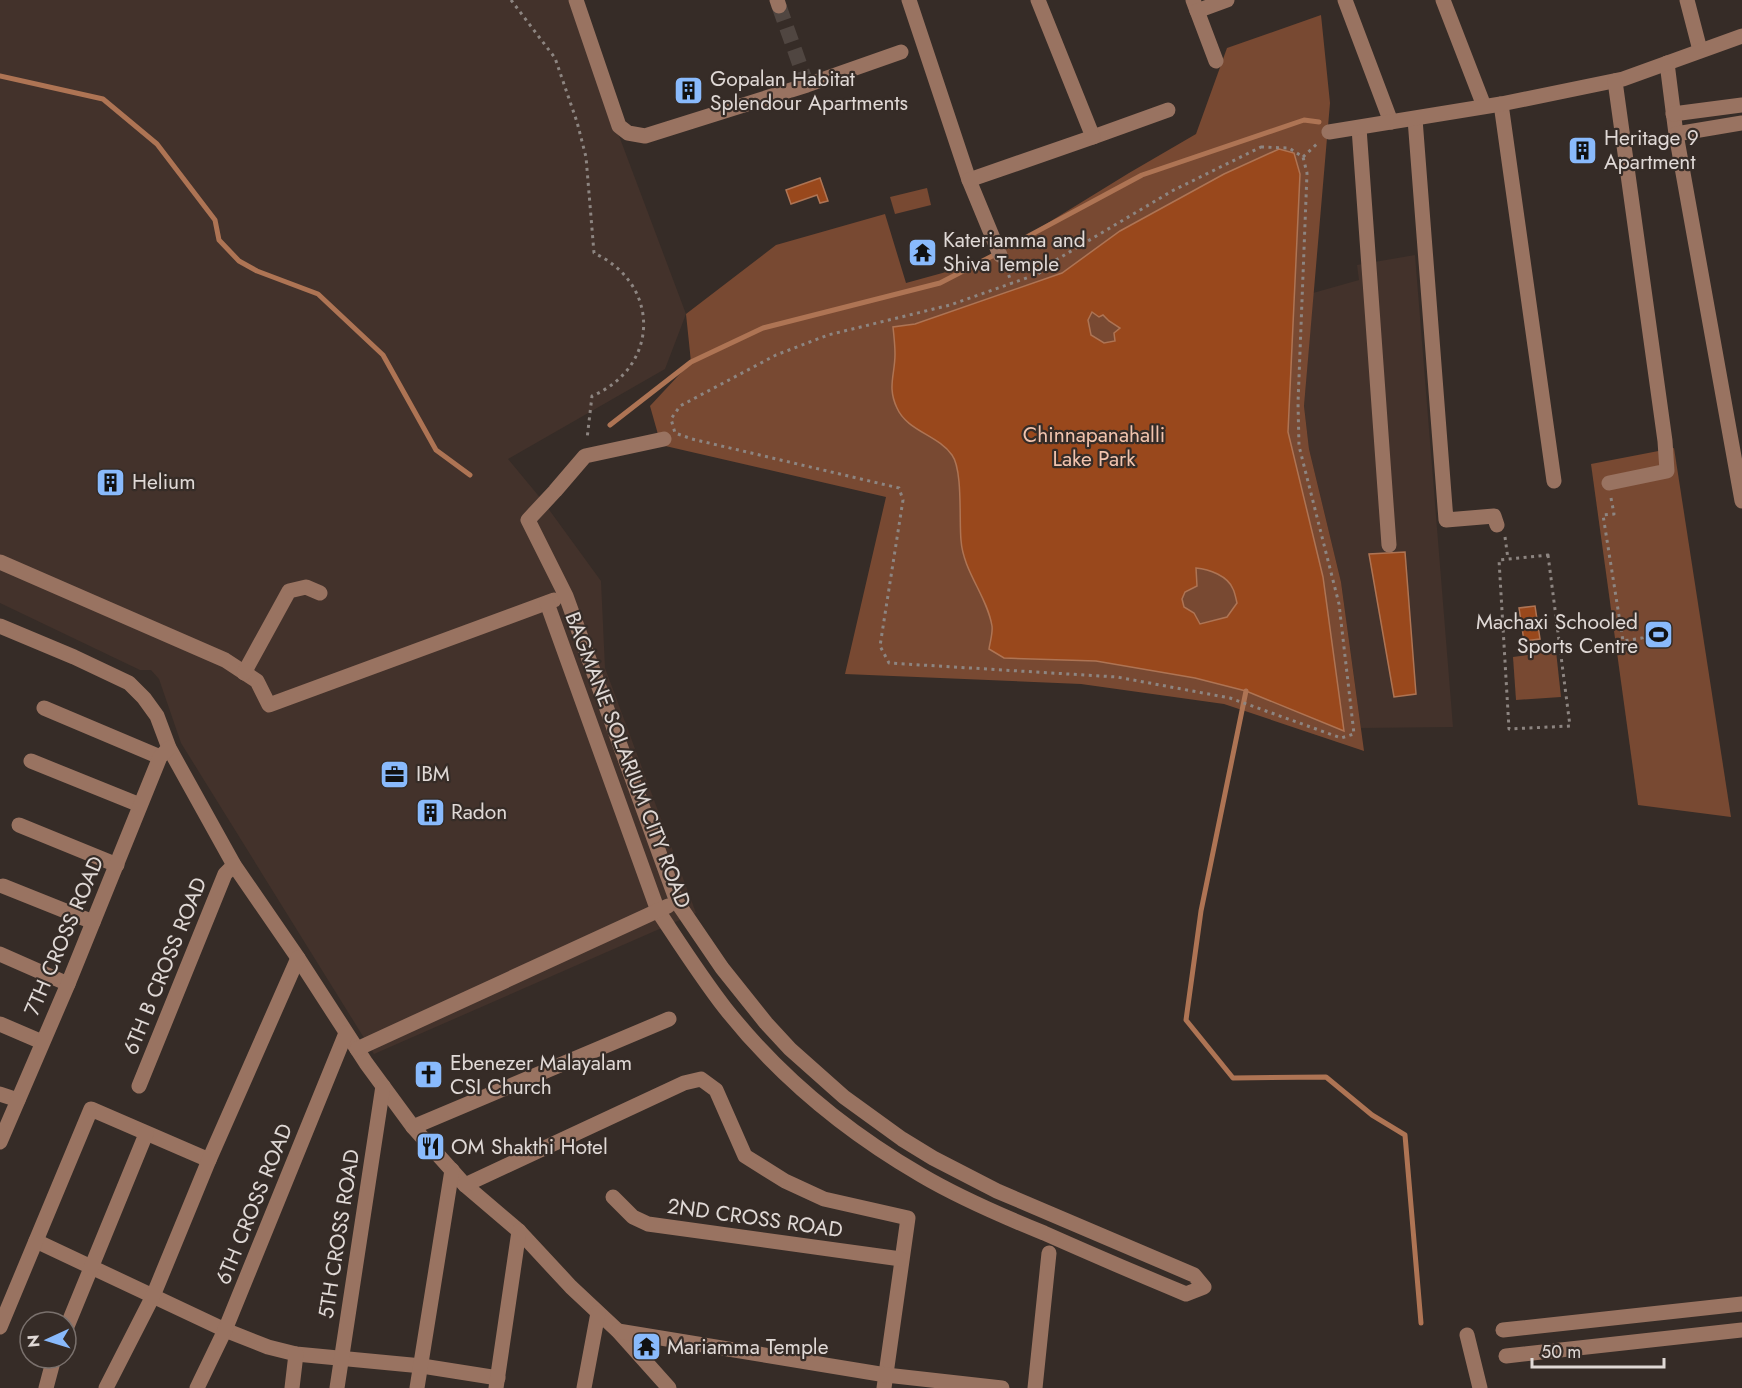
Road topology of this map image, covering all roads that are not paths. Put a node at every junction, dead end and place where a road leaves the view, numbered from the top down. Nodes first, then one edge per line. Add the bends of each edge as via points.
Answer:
1 (576, 0) edge
2 (909, 0) edge
3 (1038, 0) edge
4 (1227, 0) edge
5 (1345, 0) edge
6 (1443, 0) edge
7 (1687, 0) edge
8 (1195, 6) edge
9 (1742, 36) edge
10 (1700, 50) junction
11 (901, 52) dead end
12 (1216, 61) dead end
13 (1667, 63) junction
14 (1615, 81) junction
15 (1501, 104) junction
16 (1742, 105) edge
17 (1484, 106) junction
18 (1168, 110) dead end
19 (1673, 114) junction
20 (1415, 119) junction
21 (1391, 122) junction
22 (1742, 123) edge
23 (1359, 128) junction
24 (1329, 132) road end
25 (1676, 134) junction
26 (1094, 137) junction
27 (969, 180) junction
28 (1000, 255) dead end
29 (664, 439) dead end
30 (1554, 481) dead end
31 (1609, 483) road end
32 (1742, 501) edge
33 (1497, 525) dead end
34 (1389, 545) dead end
35 (0, 562) edge
36 (320, 593) dead end
37 (566, 596) junction
38 (547, 603) junction
39 (0, 626) edge
40 (244, 673) junction
41 (44, 708) dead end
42 (165, 752) junction
43 (32, 761) dead end
44 (140, 805) junction
45 (19, 825) dead end
46 (117, 865) junction
47 (234, 865) junction
48 (3, 886) dead end
49 (677, 902) junction
50 (658, 910) junction
51 (93, 922) junction
52 (0, 954) edge
53 (298, 958) junction
54 (68, 984) junction
55 (669, 1019) dead end
56 (0, 1024) edge
57 (346, 1033) junction
58 (42, 1042) junction
59 (357, 1048) junction
60 (139, 1086) dead end
61 (383, 1086) junction
62 (0, 1094) edge
63 (18, 1100) junction
64 (412, 1128) junction
65 (146, 1134) junction
66 (0, 1142) edge
67 (209, 1160) junction
68 (452, 1170) junction
69 (465, 1185) junction
70 (613, 1197) dead end
71 (519, 1232) junction
72 (36, 1241) junction
73 (1049, 1253) dead end
74 (901, 1259) junction
75 (91, 1267) junction
76 (153, 1296) junction
77 (1742, 1304) edge
78 (74, 1310) edge
79 (598, 1313) junction
80 (0, 1327) edge
81 (225, 1330) junction
82 (1503, 1330) dead end
83 (1742, 1330) edge
84 (618, 1331) junction
85 (1467, 1335) dead end
86 (296, 1354) junction
87 (1506, 1356) dead end
88 (342, 1358) junction
89 (422, 1366) junction
90 (51, 1370) edge
91 (657, 1382) edge
92 (885, 1382) edge
93 (497, 1383) edge
94 (107, 1385) edge
95 (46, 1388) edge
96 (197, 1388) edge
97 (292, 1388) edge
98 (336, 1388) edge
99 (417, 1388) edge
100 (584, 1388) edge
101 (669, 1388) edge
102 (1002, 1388) edge
103 (1035, 1388) edge
104 (1480, 1388) edge

1 - 11 street via 619,126 628,133 645,136
2 - 27 street
3 - 26 street
4 - 8 street
5 - 21 street
6 - 17 street
7 - 10 street
8 - 12 street
9 - 10 street
10 - 13 street
13 - 14 street
13 - 19 street
14 - 15 street
14 - 31 street via 1667,471
15 - 17 street
15 - 30 street
16 - 19 street
17 - 20 street
18 - 26 street
19 - 25 street
20 - 21 street
20 - 33 street via 1446,520 1494,516
21 - 23 street
22 - 25 street
23 - 24 street
23 - 34 street
25 - 32 street
26 - 27 street
27 - 28 street
29 - 37 street, BAGMANE SOLARIUM CITY ROAD via 585,456 528,520
35 - 40 street via 225,660
36 - 40 street via 306,587 289,591
37 - 38 street
37 - 49 street, BAGMANE SOLARIUM CITY ROAD
38 - 40 street via 269,705 257,681
38 - 50 street, BAGMANE SOLARIUM CITY ROAD
39 - 42 street via 129,683 157,716
41 - 42 street
42 - 44 street, 7TH CROSS ROAD
42 - 47 street
43 - 44 street
44 - 46 street, 7TH CROSS ROAD
45 - 46 street
46 - 51 street, 7TH CROSS ROAD
47 - 53 street
47 - 60 street, 6TH B CROSS ROAD via 225,874
48 - 51 street
49 - 50 street
49 - 50 street, BAGMANE SOLARIUM CITY ROAD via 766,1023 816,1074 872,1119 964,1175 1194,1275 1204,1287 1186,1294 988,1210 875,1147 802,1089 750,1037 705,981
50 - 59 street
51 - 54 street, 7TH CROSS ROAD
52 - 54 street
53 - 57 street
53 - 67 street
54 - 58 street, 7TH CROSS ROAD
55 - 64 street
56 - 58 street
57 - 59 street
57 - 81 street, 6TH CROSS ROAD
58 - 63 street, 7TH CROSS ROAD
59 - 61 street
61 - 64 street
61 - 88 street, 5TH CROSS ROAD
62 - 63 street
63 - 66 street, 7TH CROSS ROAD
64 - 68 street
65 - 67 street
65 - 72 street via 91,1109
65 - 75 street
67 - 76 street
68 - 69 street
68 - 89 street
69 - 71 street
69 - 74 street via 701,1078 716,1090 745,1156 824,1199 908,1218
70 - 74 street, 2ND CROSS ROAD via 633,1217 648,1224
71 - 79 street
71 - 93 street
72 - 75 street
72 - 80 street
73 - 103 street
74 - 92 street
75 - 76 street
75 - 78 street
76 - 81 street
76 - 94 street
77 - 82 street
79 - 84 street
79 - 100 street
81 - 86 street
81 - 96 street, 6TH CROSS ROAD
83 - 87 street
84 - 91 street
84 - 92 street
85 - 104 street
86 - 88 street
86 - 97 street
88 - 89 street
88 - 98 street, 5TH CROSS ROAD
89 - 93 street
89 - 99 street
90 - 95 street
91 - 101 street
92 - 102 street

